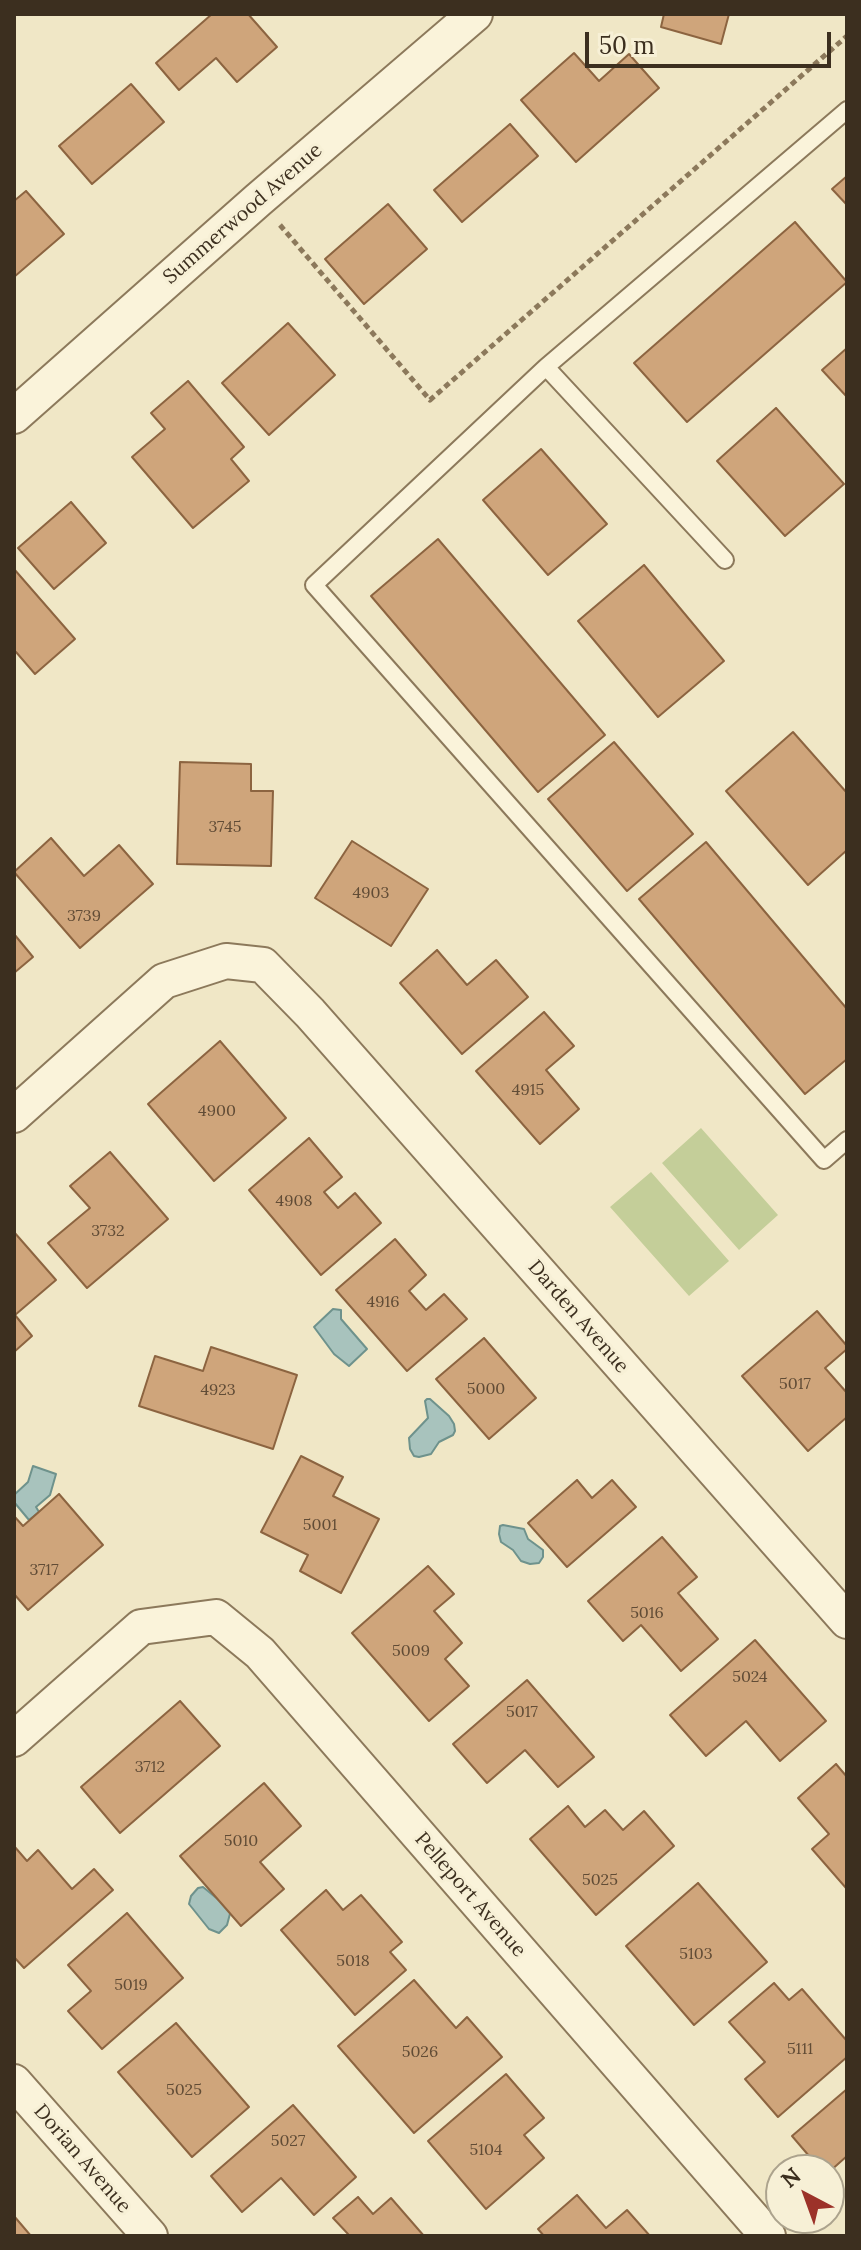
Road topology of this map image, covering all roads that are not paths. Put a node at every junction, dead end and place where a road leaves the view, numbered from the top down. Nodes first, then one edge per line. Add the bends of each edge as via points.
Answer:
1 (475, 14) edge
2 (847, 110) edge
3 (546, 367) junction
4 (14, 416) edge
5 (725, 560) dead end
6 (14, 1115) edge
7 (847, 1140) edge
8 (847, 1621) edge
9 (14, 1739) edge
10 (14, 2082) edge
11 (150, 2236) edge
12 (768, 2236) edge

1 - 4 street, Summerwood Avenue
2 - 3 lane
3 - 5 lane
3 - 7 lane via 314,585 824,1160
6 - 8 street, Darden Avenue via 164,981 226,961 263,965
9 - 12 street, Pelleport Avenue via 141,1627 216,1617 260,1653
10 - 11 street, Dorian Avenue

